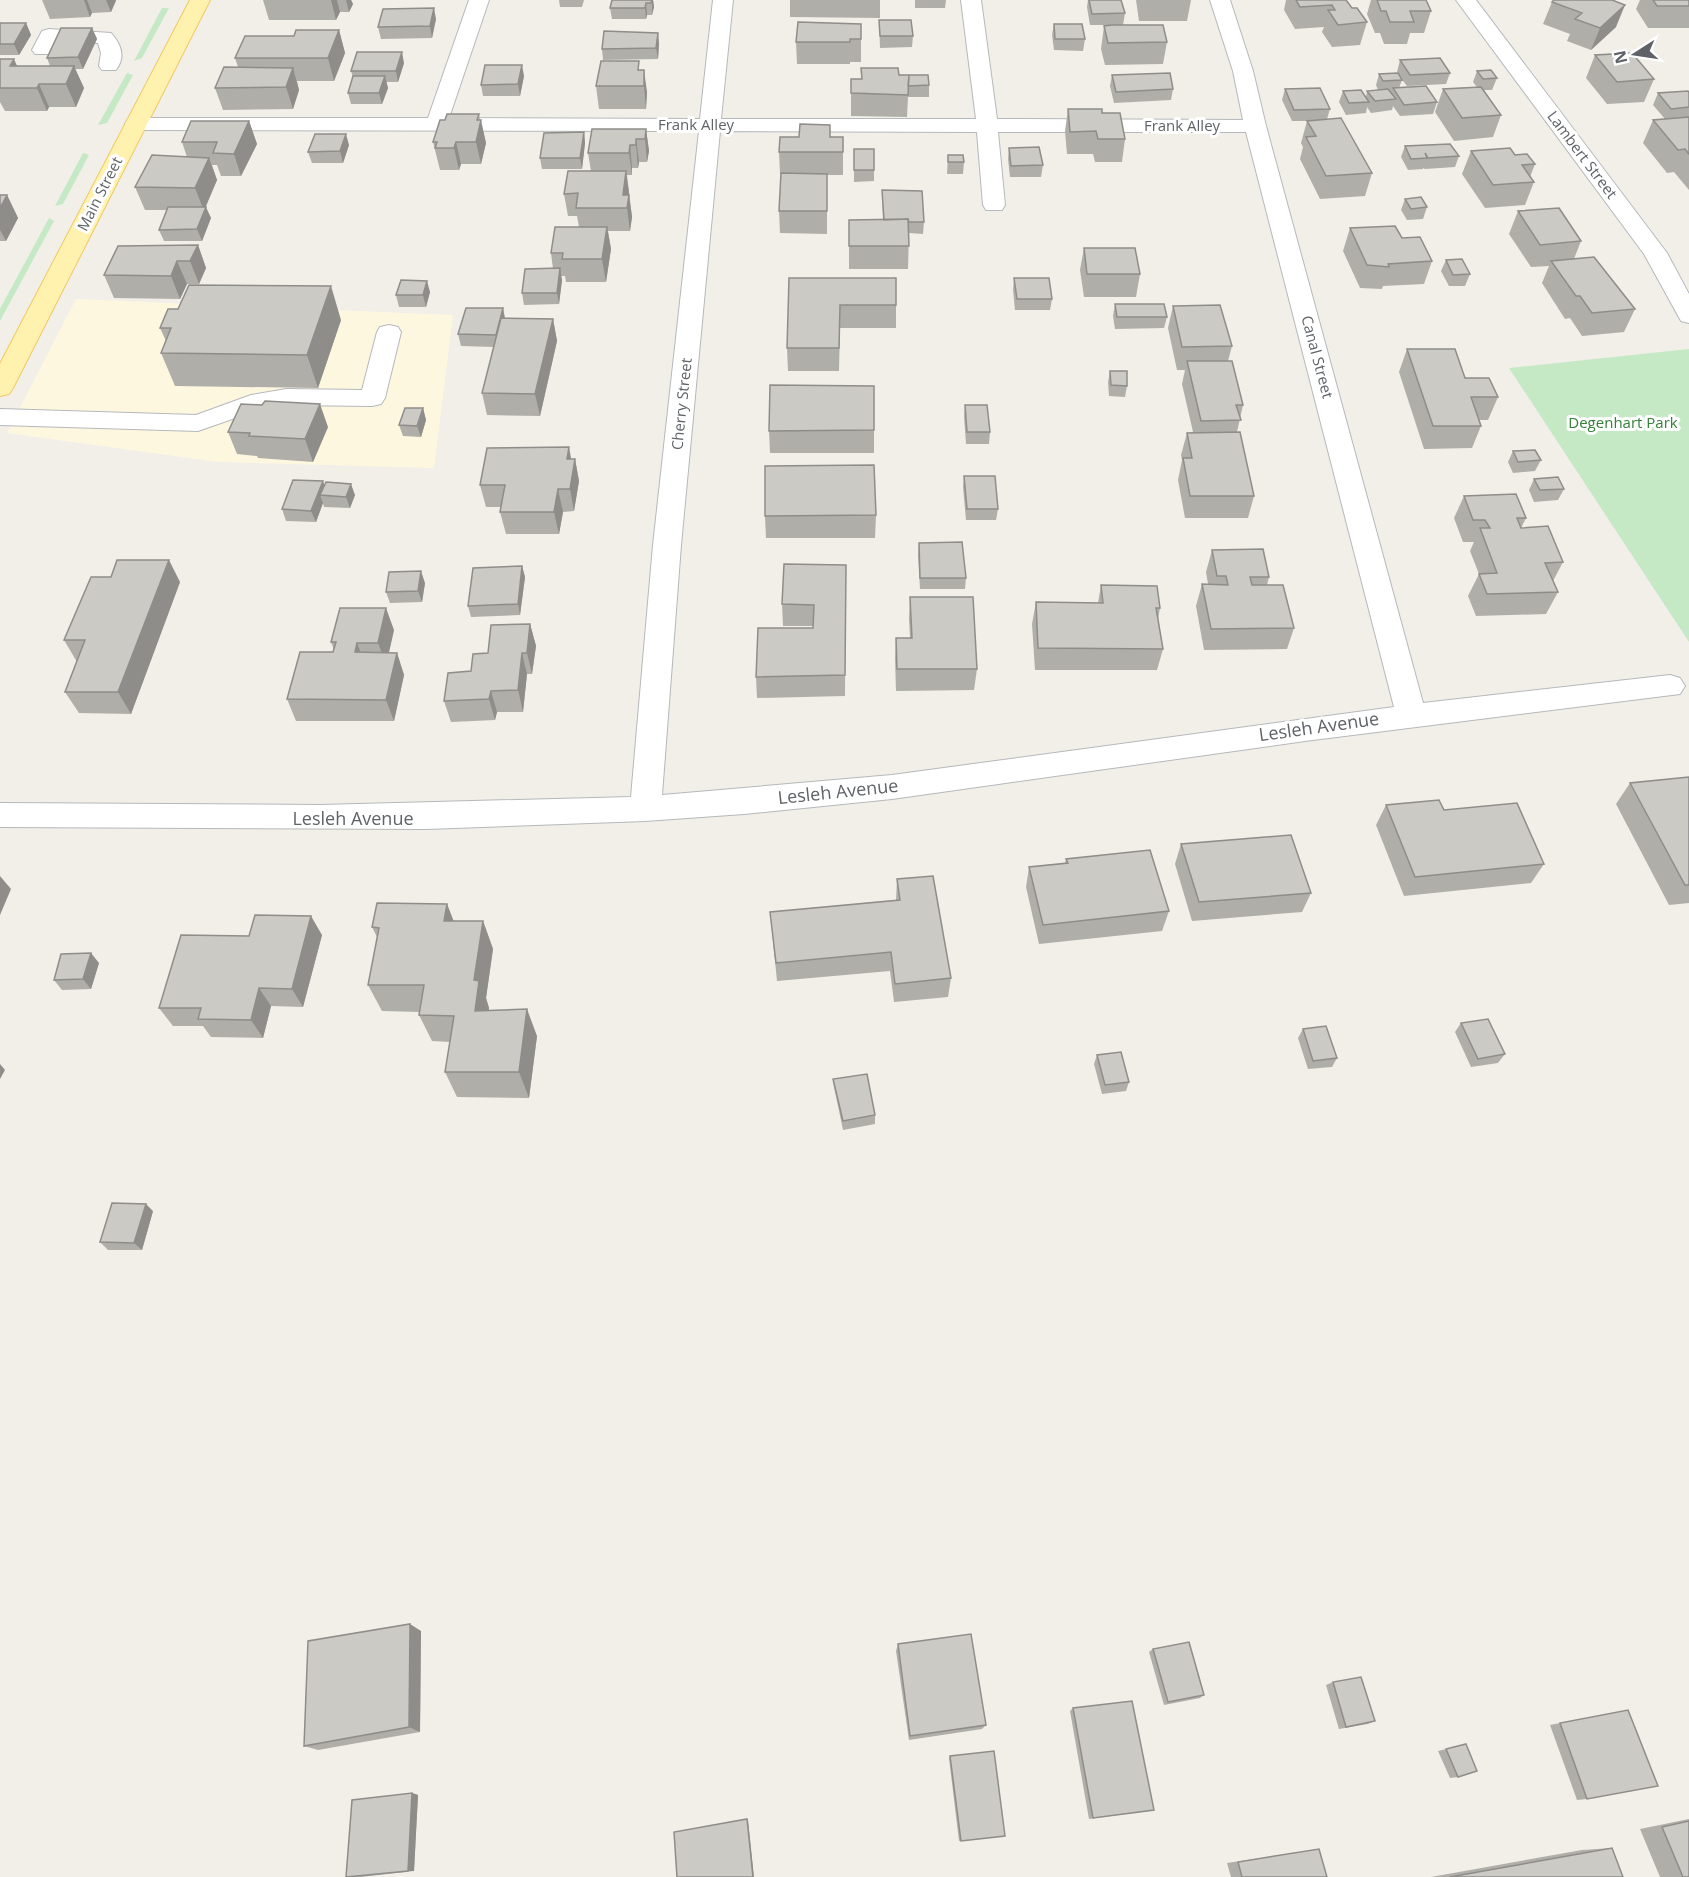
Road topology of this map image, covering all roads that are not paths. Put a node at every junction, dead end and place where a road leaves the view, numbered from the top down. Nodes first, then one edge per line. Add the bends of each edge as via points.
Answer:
1 (200, 0) edge
2 (479, 0) edge
3 (723, 0) edge
4 (971, 0) edge
5 (1220, 0) edge
6 (1466, 0) edge
7 (42, 50) dead end
8 (109, 66) dead end
9 (136, 124) junction
10 (436, 125) junction
11 (710, 125) junction
12 (987, 126) junction
13 (1255, 126) junction
14 (994, 205) dead end
15 (1689, 316) edge
16 (389, 332) dead end
17 (1, 384) edge
18 (0, 417) edge
19 (1670, 686) dead end
20 (1411, 714) junction
21 (645, 809) junction
22 (0, 815) edge

1 - 9 main road, Main Street
2 - 10 street
3 - 11 street, Cherry Street
4 - 12 street
5 - 13 street, Canal Street via 1243,70
6 - 15 street, Lambert Street via 1655,253
7 - 8 street via 49,35 104,37 113,54
9 - 10 street, Frank Alley
9 - 17 main road, Main Street
10 - 11 street, Frank Alley
11 - 12 street, Frank Alley
11 - 21 street, Cherry Street via 667,545
12 - 13 street, Frank Alley
12 - 14 street
13 - 20 street, Canal Street
16 - 18 street via 372,398 286,397 260,401 198,423
19 - 20 street, Lesleh Avenue
20 - 21 street, Lesleh Avenue via 852,792
21 - 22 street, Lesleh Avenue via 433,819

